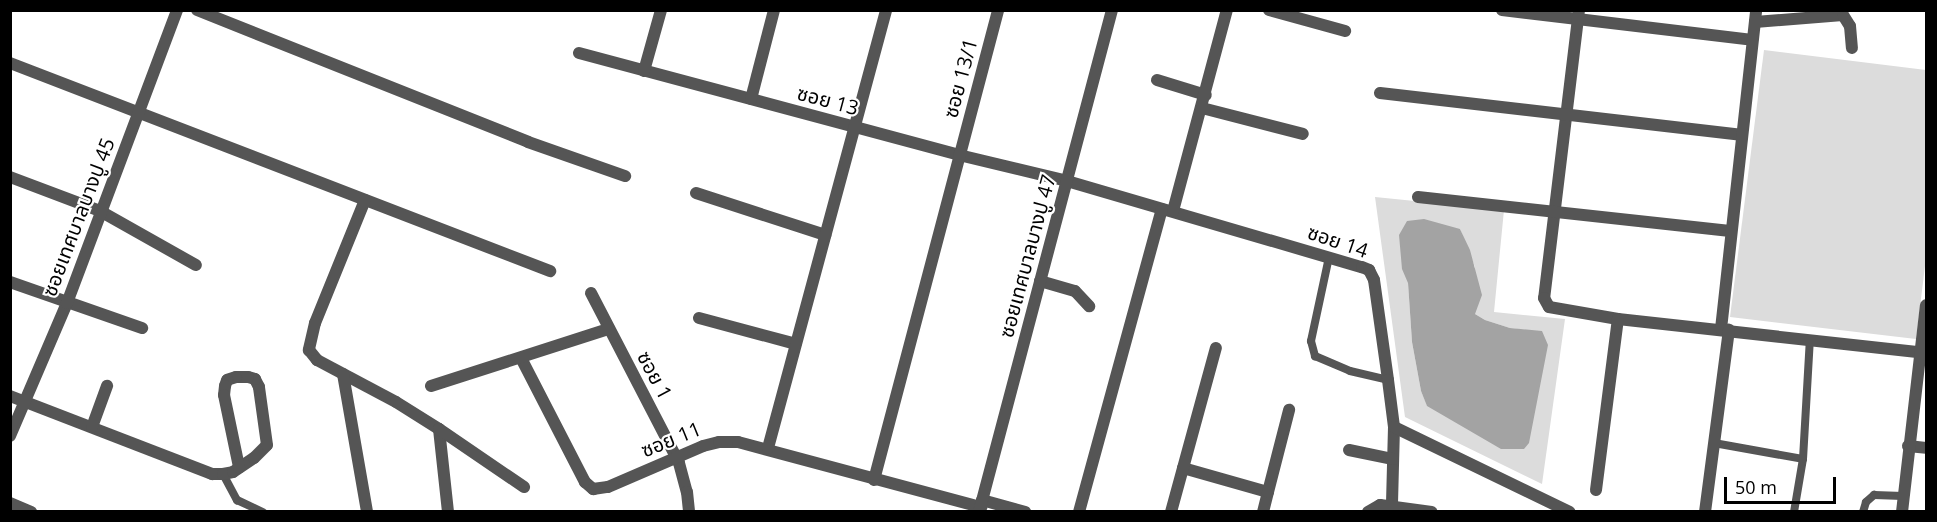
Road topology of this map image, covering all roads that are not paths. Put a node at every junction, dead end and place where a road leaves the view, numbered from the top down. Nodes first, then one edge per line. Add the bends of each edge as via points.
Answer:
1 (177, 10) edge
2 (197, 10) edge
3 (661, 10) edge
4 (774, 10) edge
5 (886, 10) edge
6 (998, 10) edge
7 (1112, 10) edge
8 (1227, 10) edge
9 (1269, 10) edge
10 (1502, 10) edge
11 (1578, 15) edge
12 (1755, 16) edge
13 (1345, 31) dead end
14 (1752, 39) junction
15 (1852, 48) dead end
16 (579, 54) dead end
17 (10, 63) edge
18 (644, 71) junction
19 (1157, 80) dead end
20 (1380, 93) dead end
21 (751, 99) junction
22 (1204, 102) junction
23 (139, 111) junction
24 (1567, 115) junction
25 (855, 127) junction
26 (1303, 134) dead end
27 (1741, 135) junction
28 (959, 155) junction
29 (625, 176) dead end
30 (10, 177) edge
31 (1067, 181) junction
32 (696, 194) dead end
33 (1419, 197) dead end
34 (365, 200) junction
35 (1167, 210) junction
36 (100, 211) junction
37 (1555, 213) junction
38 (1730, 231) junction
39 (825, 235) junction
40 (1329, 257) junction
41 (196, 265) dead end
42 (550, 271) dead end
43 (1040, 281) junction
44 (10, 282) edge
45 (591, 293) dead end
46 (67, 303) junction
47 (1926, 305) edge
48 (1089, 306) dead end
49 (699, 318) dead end
50 (1618, 319) junction
51 (142, 328) dead end
52 (609, 329) junction
53 (1725, 329) junction
54 (1810, 339) junction
55 (796, 344) junction
56 (1216, 348) dead end
57 (1924, 352) edge
58 (521, 358) junction
59 (343, 375) junction
60 (1388, 380) junction
61 (107, 386) dead end
62 (431, 386) dead end
63 (10, 396) edge
64 (24, 402) junction
65 (1289, 410) dead end
66 (1394, 427) junction
67 (92, 428) junction
68 (439, 429) junction
69 (10, 436) edge
70 (1714, 443) junction
71 (1908, 446) junction
72 (768, 448) junction
73 (1926, 448) edge
74 (1349, 450) dead end
75 (675, 456) junction
76 (1393, 459) junction
77 (1803, 459) junction
78 (239, 467) junction
79 (1183, 468) junction
80 (223, 474) junction
81 (874, 480) junction
82 (524, 487) dead end
83 (1596, 490) dead end
84 (1268, 492) junction
85 (1903, 496) junction
86 (10, 503) edge
87 (1392, 505) junction
88 (981, 506) edge
89 (31, 512) edge
90 (263, 512) edge
91 (367, 512) edge
92 (448, 512) edge
93 (689, 512) edge
94 (1025, 512) edge
95 (1079, 512) edge
96 (1172, 512) edge
97 (1263, 512) edge
98 (1368, 512) edge
99 (1432, 512) edge
100 (1570, 512) edge
101 (1705, 512) edge
102 (1794, 512) edge
103 (1863, 512) edge
104 (1902, 512) edge

1 - 23 street, ซอยเทศบาลบางปู 45
2 - 29 street via 528,142
3 - 18 street
4 - 21 street
5 - 25 street
6 - 28 street, ซอย 13/1
7 - 31 street, ซอยเทศบาลบางปู 47
8 - 22 street
9 - 13 street
10 - 11 street
11 - 14 street
11 - 24 street
12 - 14 street
12 - 15 street via 1843,15 1850,26
14 - 27 street
16 - 18 street, ซอย 13
17 - 23 street
18 - 21 street, ซอย 13
19 - 22 street
20 - 24 street
21 - 25 street, ซอย 13
22 - 26 street
22 - 35 street
23 - 34 street
23 - 36 street, ซอยเทศบาลบางปู 45
24 - 27 street
24 - 37 street
25 - 28 street, ซอย 13
25 - 39 street
27 - 38 street
28 - 31 street, ซอย 13
28 - 81 street, ซอย 13/1
30 - 36 street
31 - 35 street, ซอย 14
31 - 43 street, ซอยเทศบาลบางปู 47
32 - 39 street
33 - 37 street
34 - 42 street
34 - 59 street via 309,342 316,360
35 - 40 street, ซอย 14
35 - 95 street
36 - 41 street
36 - 46 street, ซอยเทศบาลบางปู 45
37 - 38 street
37 - 50 street via 1545,303 1554,309
38 - 53 street
39 - 55 street
40 - 60 street, ซอย 14 via 1372,274
40 - 60 lane via 1311,341 1315,356 1350,371
43 - 48 street via 1075,291
43 - 88 street, ซอยเทศบาลบางปู 47
44 - 46 street
45 - 52 street, ซอย 1
46 - 51 street
46 - 64 street, ซอยเทศบาลบางปู 45
47 - 57 street
49 - 55 street
50 - 53 street
50 - 83 street
52 - 58 street
52 - 75 street, ซอย 1
53 - 54 street
53 - 70 street
54 - 57 street
54 - 77 lane
55 - 72 street
56 - 79 street
57 - 71 street
58 - 62 street
58 - 75 street, ซอย 11 via 585,482 593,489 608,487
59 - 68 street
59 - 91 street
60 - 66 street, ซอย 14
61 - 67 street
63 - 64 street
64 - 67 street
64 - 69 street, ซอยเทศบาลบางปู 45
65 - 84 street
66 - 76 street, ซอย 14
66 - 100 street
67 - 80 street via 212,474
68 - 82 street
68 - 92 street
70 - 77 lane
70 - 101 street
71 - 73 street
71 - 85 street
72 - 75 street, ซอย 11 via 719,442
72 - 81 street, ซอย 11
74 - 76 street
75 - 93 street, ซอย 1 via 684,476
76 - 87 street, ซอย 14
77 - 102 lane
78 - 78 street via 267,445 259,387 255,379 248,377 227,380 224,395
78 - 80 street
79 - 84 street
79 - 96 street
80 - 90 lane via 237,500
81 - 88 street, ซอย 11
84 - 97 street
85 - 103 lane via 1874,495
85 - 104 street
86 - 89 street
87 - 98 street via 1373,506
87 - 99 street
88 - 94 street, ซอย 11

